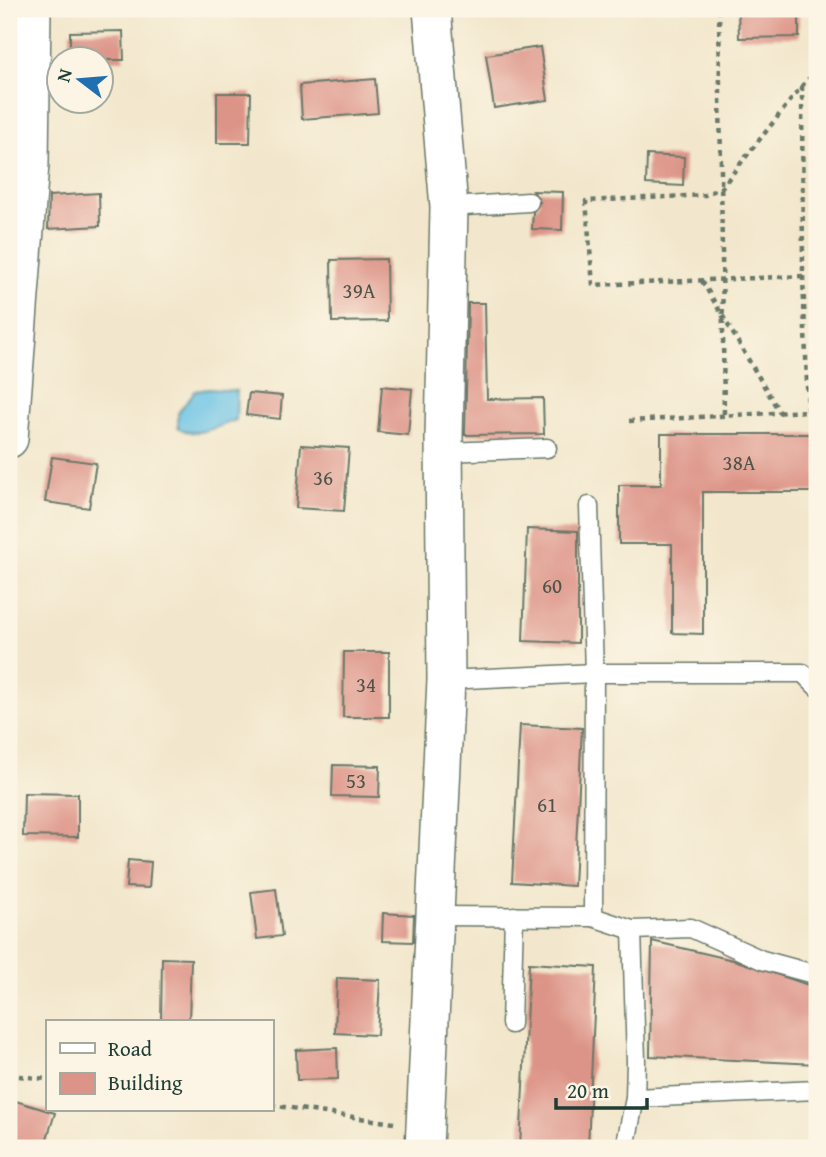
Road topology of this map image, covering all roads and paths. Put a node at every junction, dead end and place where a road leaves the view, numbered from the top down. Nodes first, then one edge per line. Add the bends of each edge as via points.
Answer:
1 (32, 9) edge
2 (432, 9) edge
3 (719, 9) edge
4 (817, 9) edge
5 (816, 71) edge
6 (803, 86) junction
7 (722, 187) junction
8 (529, 202) dead end
9 (449, 208) junction
10 (803, 276) junction
11 (723, 280) junction
12 (702, 281) junction
13 (723, 317) junction
14 (808, 411) junction
15 (817, 411) edge
16 (780, 413) junction
17 (724, 416) junction
18 (629, 421) dead end
19 (9, 439) edge
20 (547, 448) dead end
21 (445, 452) junction
22 (589, 506) dead end
23 (594, 673) junction
24 (446, 680) junction
25 (817, 687) edge
26 (434, 916) junction
27 (514, 916) junction
28 (593, 916) junction
29 (632, 930) junction
30 (817, 975) edge
31 (511, 1024) dead end
32 (9, 1075) edge
33 (46, 1079) edge
34 (817, 1090) edge
35 (635, 1098) junction
36 (273, 1105) edge
37 (423, 1138) edge
38 (625, 1148) edge

1 - 19 street via 30,164
2 - 9 street
3 - 7 path
4 - 5 path
5 - 6 path
6 - 7 path
6 - 10 path
7 - 11 path
7 - 12 path via 705,195 586,201 593,285
8 - 9 lane
9 - 21 street
10 - 11 path
10 - 14 path
11 - 12 path
11 - 13 path
12 - 13 path
13 - 16 path
13 - 17 path
14 - 15 path
14 - 16 path
16 - 17 path
17 - 18 path
20 - 21 lane
21 - 24 street
22 - 23 lane
23 - 24 lane
23 - 25 lane via 803,673
23 - 28 lane
24 - 26 street
26 - 27 lane
26 - 37 street
27 - 28 lane
27 - 31 lane
28 - 29 lane
29 - 30 lane via 691,928 762,960
29 - 35 lane
32 - 33 path
34 - 35 lane
35 - 38 lane
36 - 37 path

